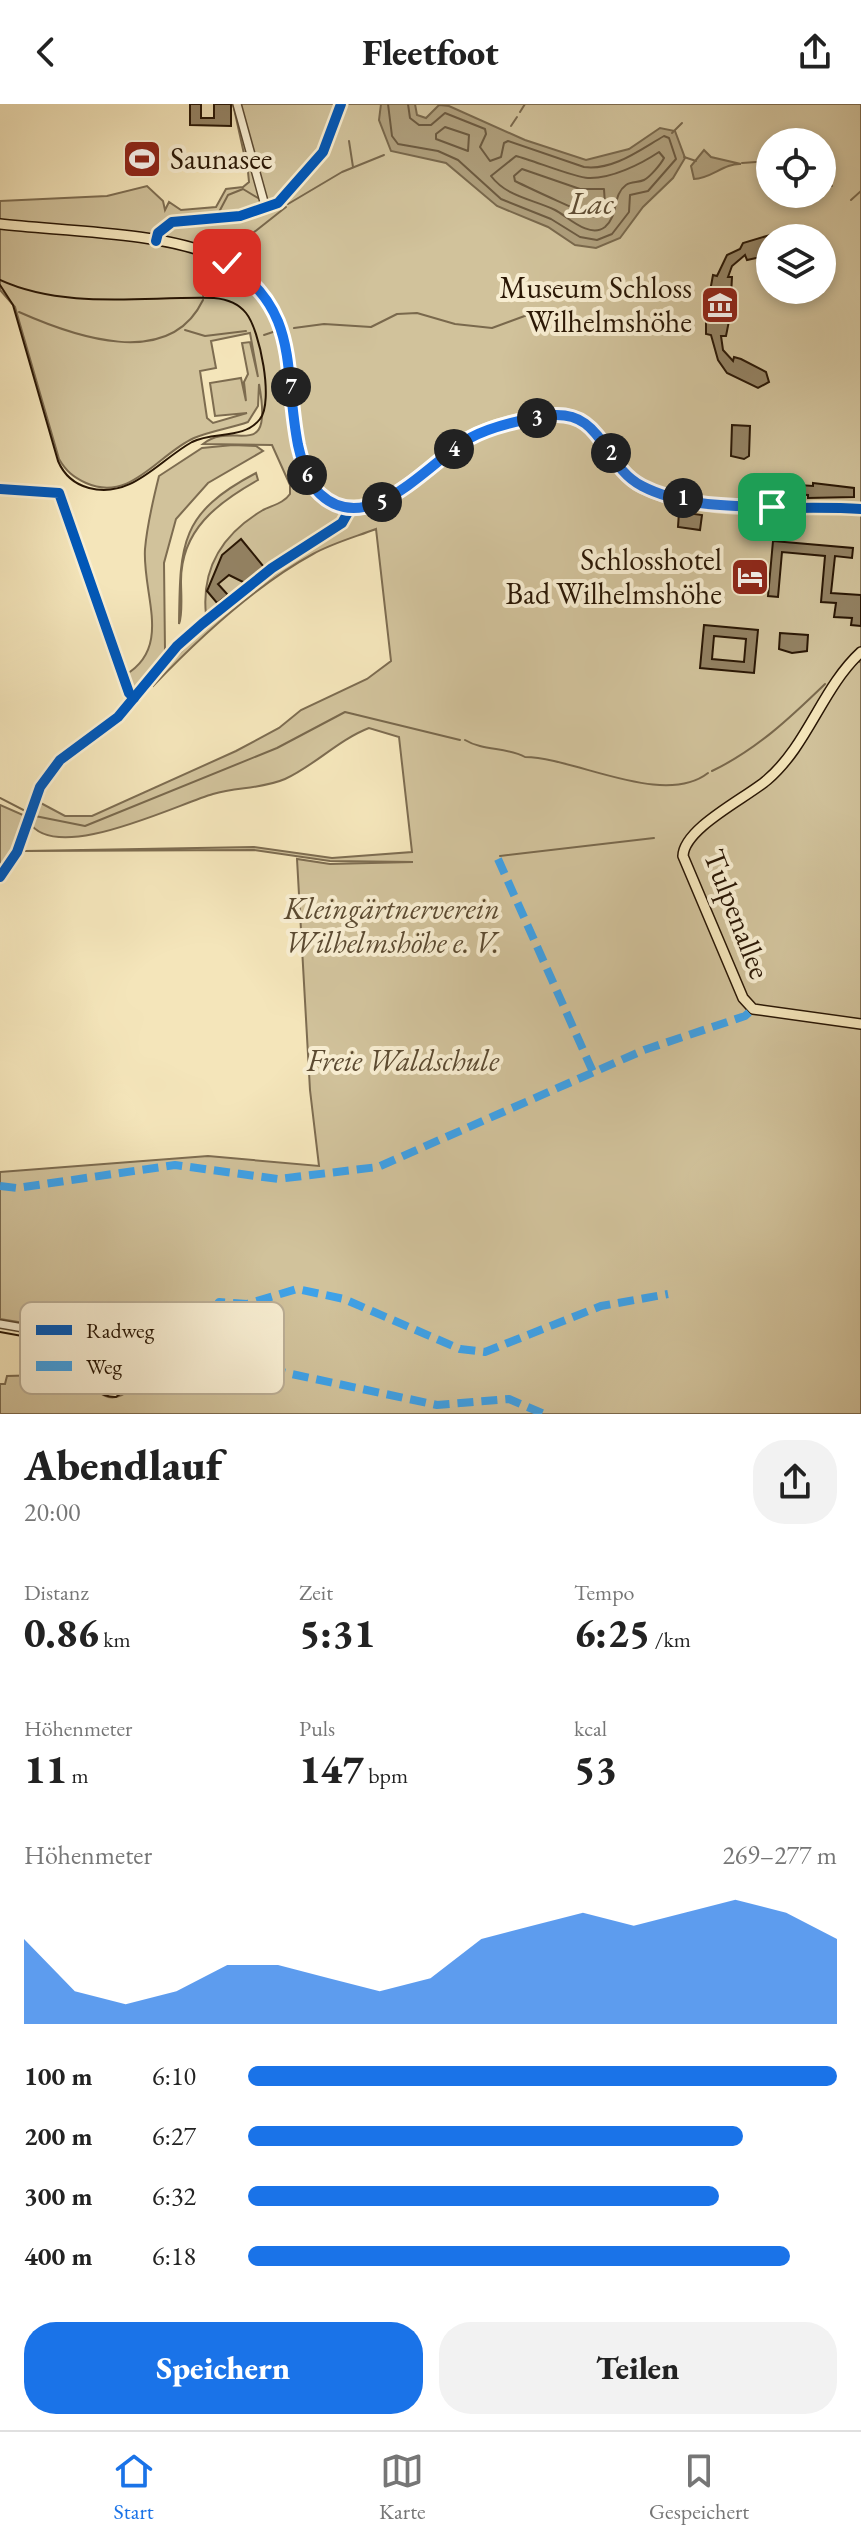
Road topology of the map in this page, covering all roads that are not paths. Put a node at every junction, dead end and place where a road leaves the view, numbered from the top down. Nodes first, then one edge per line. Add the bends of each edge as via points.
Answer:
1 (237, 104) edge
2 (341, 104) edge
3 (266, 209) junction
4 (0, 224) edge
5 (156, 241) junction
6 (861, 509) edge
7 (861, 652) edge
8 (861, 1024) edge
9 (0, 1324) edge
10 (20, 1327) edge

1 - 3 street
2 - 3 street via 321,156 287,195
3 - 5 street via 172,222
4 - 5 main road
5 - 6 main road via 217,257 269,300 285,342 304,467 315,489 332,502 351,507 380,503 477,434 559,415 588,425 628,477 654,491 728,505
7 - 8 main road, Tulpenallee via 833,684 783,764 691,836 683,856 743,998 753,1009
9 - 10 street

